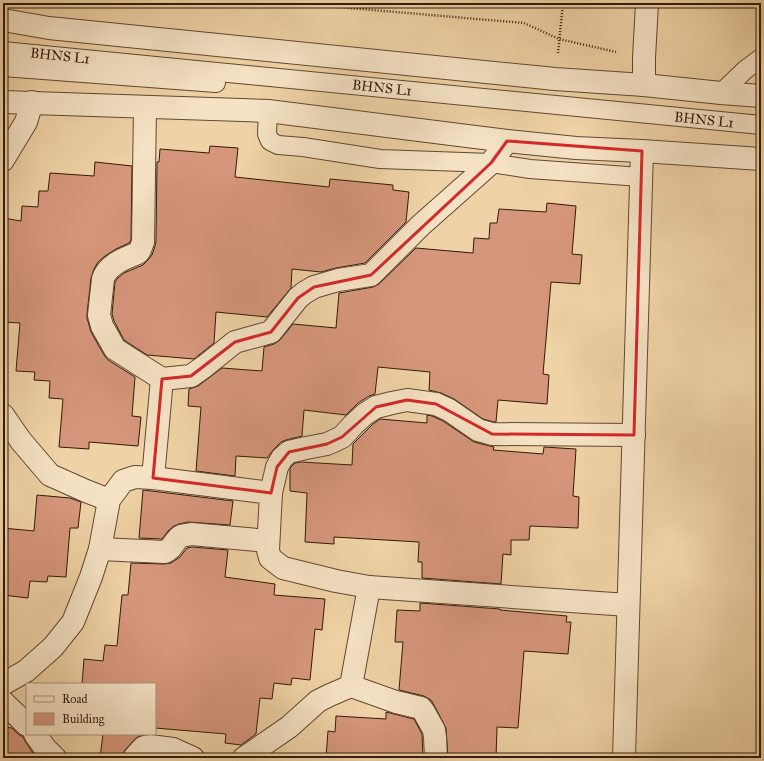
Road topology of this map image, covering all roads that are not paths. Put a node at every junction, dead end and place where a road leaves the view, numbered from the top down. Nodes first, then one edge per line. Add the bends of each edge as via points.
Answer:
1 (647, 3) edge
2 (3, 20) edge
3 (3, 51) edge
4 (761, 58) edge
5 (3, 67) edge
6 (644, 85) junction
7 (721, 93) junction
8 (761, 96) edge
9 (3, 102) edge
10 (32, 102) junction
11 (145, 107) junction
12 (268, 111) junction
13 (761, 125) edge
14 (761, 133) edge
15 (507, 141) junction
16 (642, 151) junction
17 (761, 159) edge
18 (3, 160) edge
19 (491, 162) junction
20 (641, 177) junction
21 (162, 379) junction
22 (3, 415) edge
23 (634, 435) junction
24 (153, 478) junction
25 (271, 493) junction
26 (110, 500) junction
27 (268, 541) junction
28 (100, 549) junction
29 (369, 587) junction
30 (628, 604) junction
31 (3, 684) edge
32 (351, 686) junction
33 (3, 702) edge
34 (26, 724) edge
35 (35, 735) edge
36 (55, 758) edge
37 (134, 758) edge
38 (193, 758) edge
39 (244, 758) edge
40 (436, 758) edge
41 (624, 758) edge

1 - 6 street
2 - 6 street via 49,28 555,79
3 - 13 lane, BHNS L1
4 - 7 lane
5 - 14 lane, BHNS L1 via 359,94
6 - 7 street
7 - 8 street
9 - 10 street
10 - 11 street
10 - 18 street via 26,122
11 - 12 street
11 - 21 street via 143,242 138,253 111,266 105,274 99,315 115,349
12 - 15 street
12 - 19 lane via 267,134 270,141 278,145 380,159
15 - 16 street
15 - 19 street
16 - 17 street
16 - 20 street
19 - 20 lane via 530,169
19 - 21 street via 421,225 371,275 314,287 298,298 271,332 235,342 191,376
20 - 23 street
21 - 24 street
22 - 26 street via 50,475
23 - 25 street via 492,434 478,430 436,404 407,400 392,402 365,414 342,437 326,444 289,452 277,467
23 - 30 street
24 - 25 street
24 - 26 street via 135,477 123,481
25 - 27 street
26 - 28 street
27 - 28 street via 191,534 176,540 170,550 165,552
27 - 29 street via 270,558 283,568 336,582
28 - 31 street via 73,622 53,647 26,671
29 - 30 street
29 - 32 street
30 - 41 street
32 - 39 street via 318,701 289,727
32 - 40 street via 421,708 434,730
33 - 34 street
35 - 36 street
37 - 38 street via 150,746 173,749

